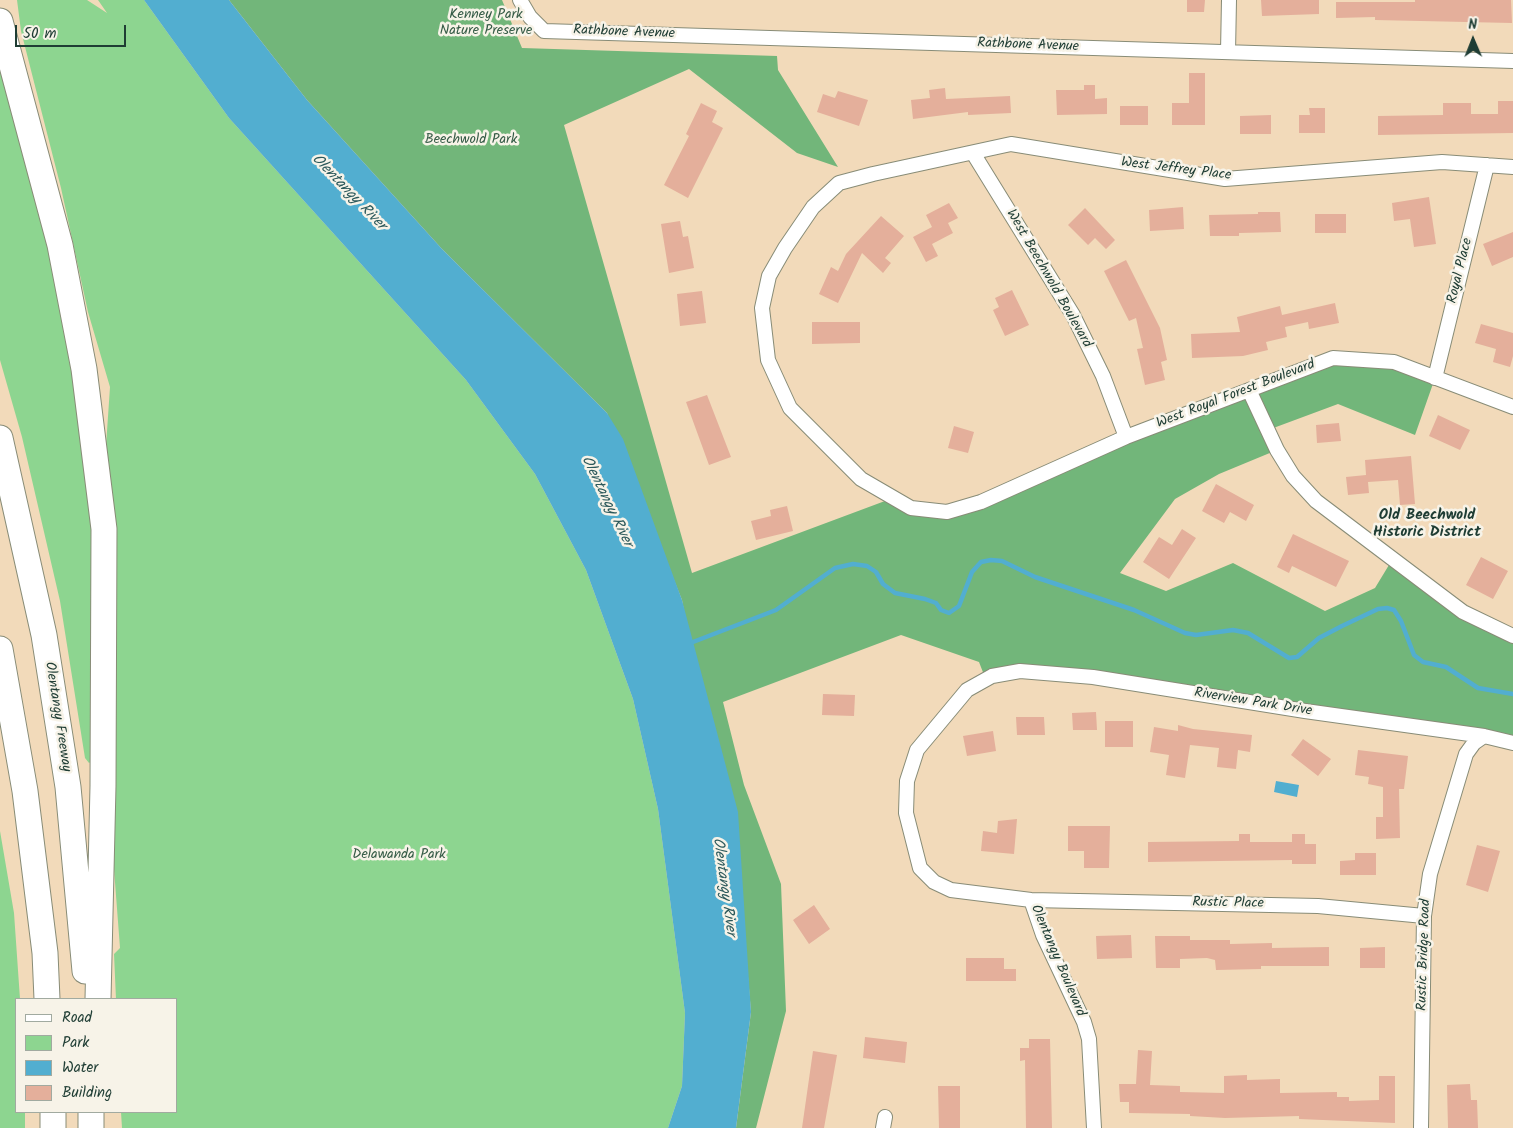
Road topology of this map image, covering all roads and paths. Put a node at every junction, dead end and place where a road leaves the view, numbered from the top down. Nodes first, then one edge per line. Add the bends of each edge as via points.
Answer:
1 (520, 0) edge
2 (1229, 0) edge
3 (0, 21) edge
4 (1228, 52) junction
5 (1513, 61) edge
6 (973, 153) junction
7 (1487, 165) junction
8 (1513, 167) edge
9 (1435, 378) junction
10 (1249, 390) junction
11 (1513, 407) edge
12 (1126, 437) junction
13 (0, 438) edge
14 (966, 506) joint
15 (1513, 636) edge
16 (0, 649) edge
17 (992, 676) joint
18 (0, 711) edge
19 (1484, 736) junction
20 (1513, 743) edge
21 (25, 791) junction
22 (1031, 900) junction
23 (1424, 916) junction
24 (47, 998) edge
25 (87, 998) edge
26 (98, 998) edge
27 (53, 1113) edge
28 (91, 1113) edge
29 (53, 1128) edge
30 (91, 1128) edge
31 (1094, 1128) edge
32 (1421, 1128) edge

1 - 4 street, Rathbone Avenue via 544,31
2 - 4 street
3 - 26 highway via 60,245 84,369 104,529
4 - 5 street, Rathbone Avenue
6 - 7 street, West Jeffrey Place via 1011,144 1225,178 1442,162
6 - 12 street, West Beechwold Boulevard via 1073,315 1103,376
6 - 14 street, West Jeffrey Place via 839,183 813,207 769,276 762,308 768,360 790,408 861,479 911,508 946,512
7 - 8 street, West Jeffrey Place
7 - 9 street, Royal Place
9 - 10 street, West Royal Forest Boulevard via 1394,362 1333,358
9 - 11 street, West Royal Forest Boulevard
10 - 12 street, West Royal Forest Boulevard
10 - 15 street via 1277,450 1316,501 1463,612
12 - 14 street, West Royal Forest Boulevard
13 - 25 highway, Olentangy Freeway via 44,635 68,787
16 - 21 highway
17 - 19 street, Riverview Park Drive via 1020,671 1093,677
17 - 22 street, Olentangy Boulevard via 967,690 917,750 907,781 906,813 920,868 934,882 951,890 972,894
18 - 21 highway
19 - 20 street, Riverview Park Drive
19 - 23 street, Rustic Bridge Road via 1466,754 1430,874
21 - 24 highway via 45,953
22 - 23 street, Rustic Place via 1318,906
22 - 31 street, Olentangy Boulevard via 1089,1039
23 - 32 street, Rustic Bridge Road
27 - 29 highway
28 - 30 highway

